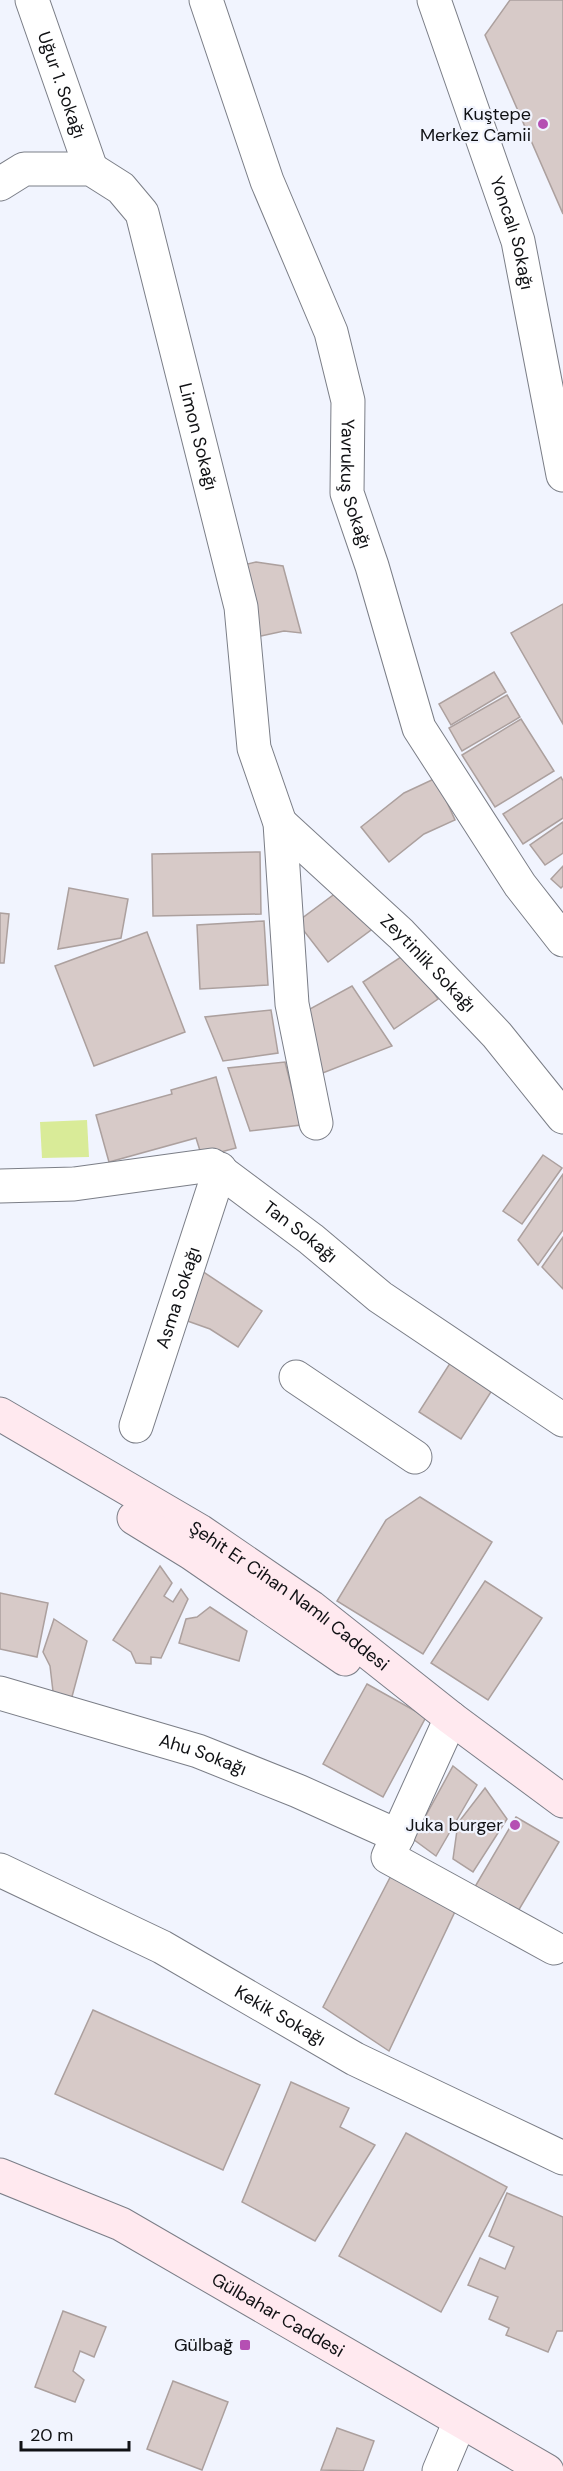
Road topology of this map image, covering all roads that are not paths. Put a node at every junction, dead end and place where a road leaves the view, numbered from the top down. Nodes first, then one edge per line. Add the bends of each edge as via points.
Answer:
1 (32, 0) edge
2 (206, 0) edge
3 (434, 0) edge
4 (91, 169) junction
5 (0, 184) edge
6 (563, 475) edge
7 (280, 823) junction
8 (563, 940) edge
9 (563, 1117) edge
10 (316, 1123) dead end
11 (220, 1169) junction
12 (0, 1186) edge
13 (296, 1377) dead end
14 (0, 1414) edge
15 (563, 1420) edge
16 (136, 1426) dead end
17 (0, 1434) edge
18 (415, 1457) dead end
19 (0, 1693) edge
20 (448, 1723) junction
21 (563, 1801) edge
22 (563, 1819) edge
23 (393, 1847) junction
24 (0, 1870) edge
25 (554, 1948) dead end
26 (563, 2158) edge
27 (0, 2175) edge
28 (460, 2421) junction
29 (439, 2471) edge
30 (547, 2471) edge

1 - 4 street, Uğur 1. Sokağı
2 - 8 street, Yavrukuş Sokağı via 267,181 332,332 348,401 346,493 372,566 419,728 520,885
3 - 6 street, Yoncalı Sokağı via 518,242
4 - 5 street via 24,169
4 - 7 street, Limon Sokağı via 121,188 142,213 241,607 254,748
7 - 9 street, Zeytinlik Sokağı via 409,942 497,1035
7 - 10 street via 292,1004
11 - 12 street via 212,1165 74,1184
11 - 15 street, Tan Sokağı via 380,1297
11 - 16 street, Asma Sokağı
13 - 18 street
14 - 20 street, Şehit Er Cihan Namlı Caddesi via 200,1531 311,1606
17 - 20 street, Şehit Er Cihan Namlı Caddesi via 191,1553
19 - 23 street, Ahu Sokağı via 198,1751 298,1791
20 - 21 street, Şehit Er Cihan Namlı Caddesi
20 - 22 street, Şehit Er Cihan Namlı Caddesi
20 - 23 street
23 - 25 street, Ahu Sokağı
24 - 26 street, Kekik Sokağı via 162,1947 355,2059
27 - 28 street, Gülbahar Caddesi via 121,2224
28 - 29 street
28 - 30 street, Gülbahar Caddesi

